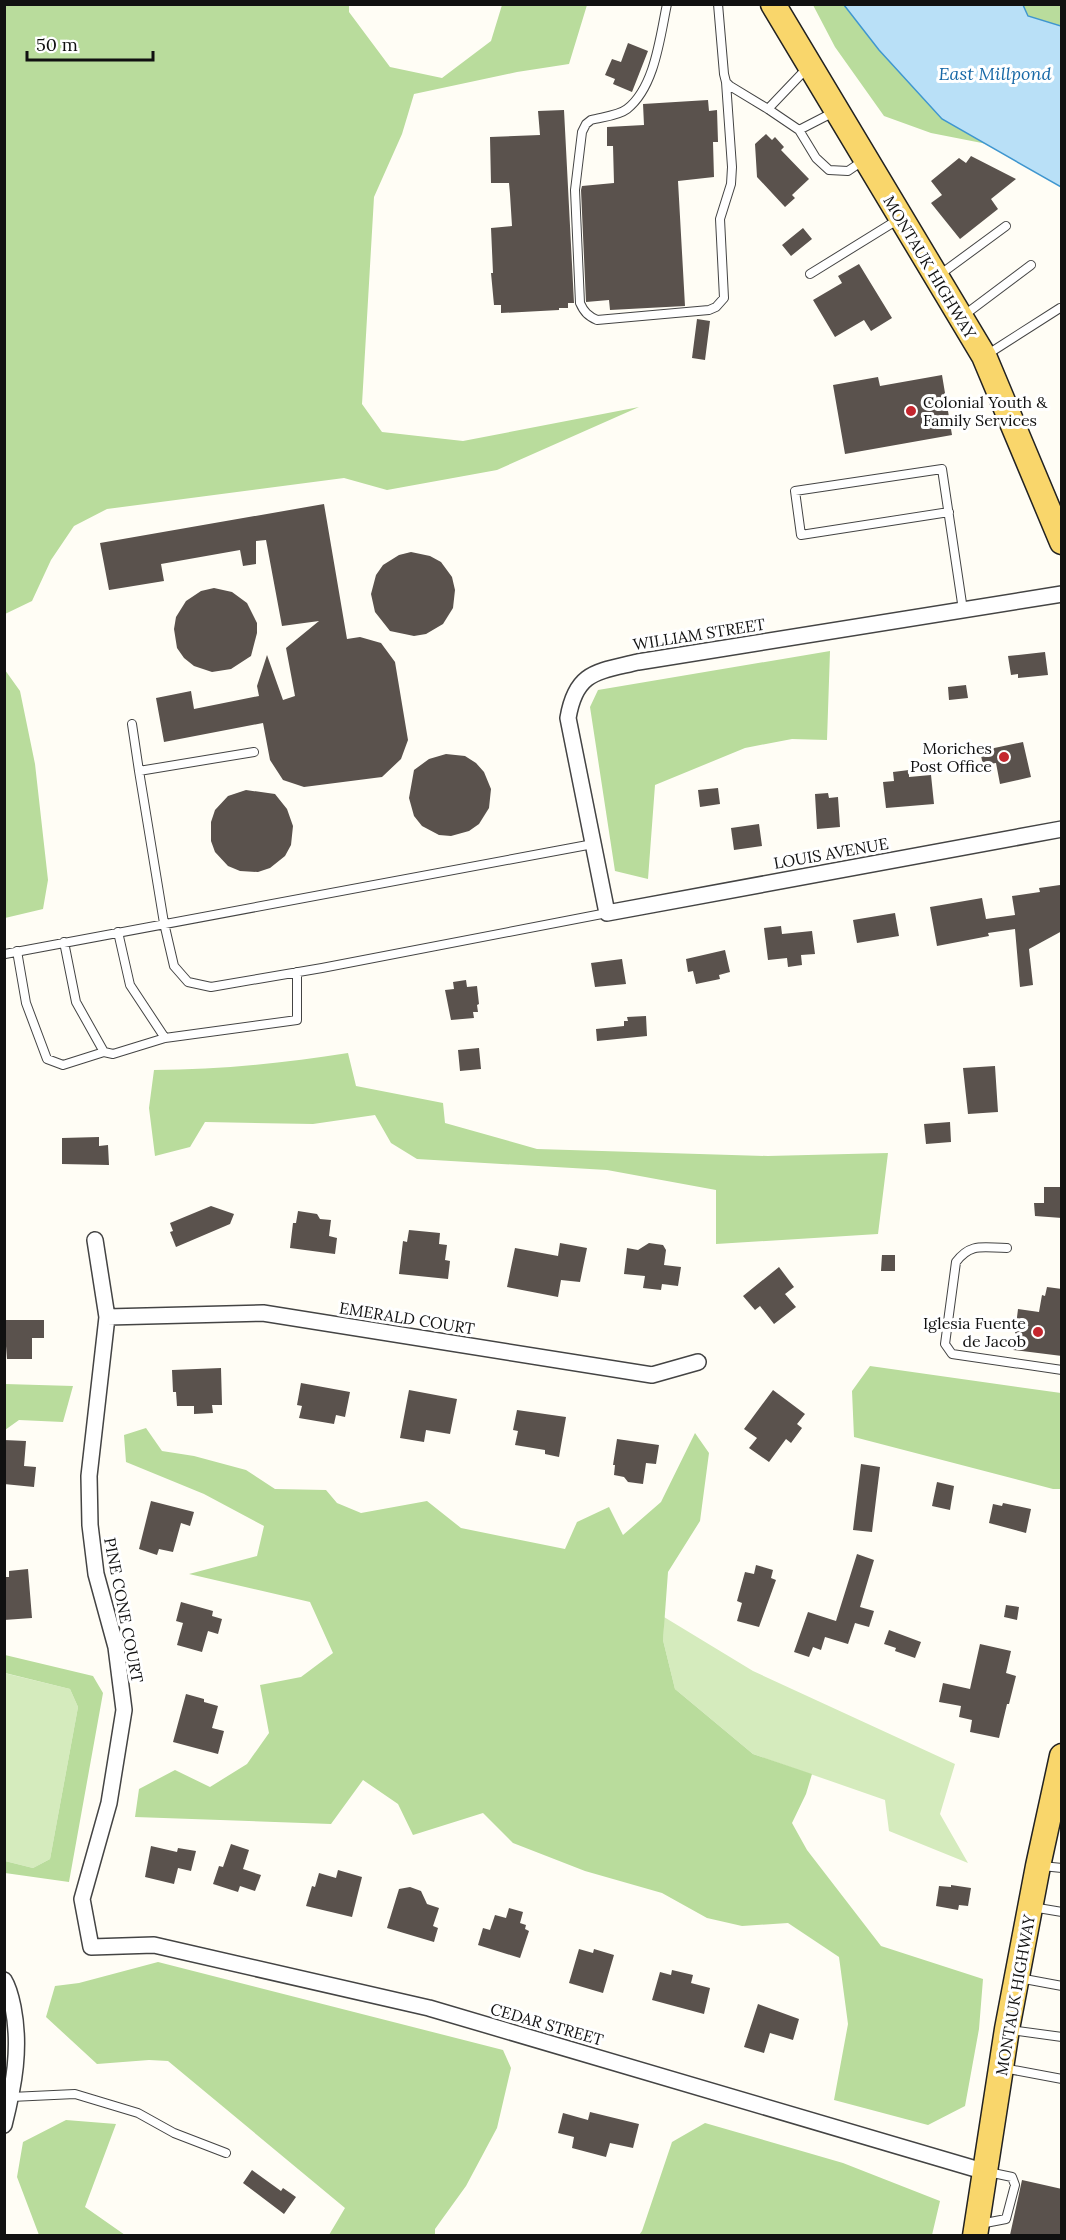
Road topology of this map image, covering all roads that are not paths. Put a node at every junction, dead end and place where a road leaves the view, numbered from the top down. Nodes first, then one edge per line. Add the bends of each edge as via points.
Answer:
1 (667, 4) edge
2 (718, 4) edge
3 (773, 4) edge
4 (809, 65) junction
5 (726, 82) junction
6 (768, 109) junction
7 (836, 111) junction
8 (799, 130) junction
9 (865, 159) junction
10 (900, 219) junction
11 (1006, 226) dead end
12 (1031, 264) dead end
13 (810, 274) dead end
14 (937, 277) junction
15 (1060, 308) edge
16 (962, 317) junction
17 (984, 356) junction
18 (949, 512) junction
19 (1062, 542) edge
20 (1062, 594) edge
21 (963, 610) junction
22 (132, 724) dead end
23 (254, 752) dead end
24 (139, 771) junction
25 (1062, 829) edge
26 (593, 844) junction
27 (607, 913) junction
28 (164, 923) junction
29 (118, 932) junction
30 (64, 942) junction
31 (17, 951) junction
32 (5, 954) edge
33 (297, 972) junction
34 (165, 1038) junction
35 (104, 1052) junction
36 (95, 1240) dead end
37 (1007, 1248) dead end
38 (107, 1317) junction
39 (698, 1362) dead end
40 (1062, 1370) edge
41 (1062, 1756) edge
42 (1038, 1866) junction
43 (1062, 1868) edge
44 (1030, 1907) junction
45 (1062, 1912) edge
46 (91, 1947) joint
47 (1017, 1978) junction
48 (4, 1980) edge
49 (1062, 1986) edge
50 (1006, 2029) junction
51 (1062, 2037) edge
52 (1001, 2067) junction
53 (1062, 2079) edge
54 (11, 2097) junction
55 (4, 2125) edge
56 (226, 2153) dead end
57 (986, 2172) junction
58 (976, 2230) edge

1 - 5 lane via 657,56 636,100 625,111 591,120 582,132 575,190 580,303 589,316 597,320 709,310 724,298 720,219 732,167
2 - 5 lane
3 - 4 main road, MONTAUK HIGHWAY
4 - 6 lane
4 - 7 main road, MONTAUK HIGHWAY
5 - 6 lane
6 - 8 lane
7 - 8 lane
7 - 9 main road, MONTAUK HIGHWAY
8 - 9 lane via 816,158 830,170 848,171
9 - 10 main road, MONTAUK HIGHWAY
10 - 13 lane
10 - 14 main road, MONTAUK HIGHWAY
11 - 14 lane
12 - 16 lane
14 - 16 main road, MONTAUK HIGHWAY
15 - 17 lane
16 - 17 main road, MONTAUK HIGHWAY
17 - 19 main road, MONTAUK HIGHWAY
18 - 18 lane via 942,469 795,491 801,535
18 - 21 lane
20 - 21 street, WILLIAM STREET
21 - 26 street, WILLIAM STREET via 594,672 571,698 568,718
22 - 24 lane
23 - 24 lane
24 - 28 lane
25 - 27 street, LOUIS AVENUE
26 - 27 street, WILLIAM STREET
26 - 28 lane
27 - 33 lane
28 - 29 lane
28 - 33 lane via 174,966 188,982 211,987
29 - 30 lane
29 - 34 lane via 130,985
30 - 31 lane
30 - 35 lane via 76,1002
31 - 32 lane
31 - 35 lane via 26,1003 47,1059 63,1065
33 - 34 lane via 297,1020
34 - 35 lane via 113,1054
36 - 38 street, PINE CONE COURT
37 - 40 lane via 973,1247 956,1262 945,1344 952,1354
38 - 39 street, EMERALD COURT via 263,1313 652,1375
38 - 46 street, PINE CONE COURT via 89,1476 90,1525 96,1574 116,1647 124,1710 109,1803 82,1899
41 - 42 main road, MONTAUK HIGHWAY
42 - 43 lane
42 - 44 main road, MONTAUK HIGHWAY
44 - 45 lane
44 - 47 main road, MONTAUK HIGHWAY
46 - 57 street, CEDAR STREET via 154,1946 429,2008
47 - 49 lane
47 - 50 main road, MONTAUK HIGHWAY
48 - 54 street via 17,2027 17,2066
50 - 51 lane
50 - 52 main road, MONTAUK HIGHWAY
52 - 53 lane
52 - 57 main road, MONTAUK HIGHWAY
54 - 55 street
54 - 56 lane via 75,2094 138,2113 174,2133
57 - 58 main road, MONTAUK HIGHWAY

